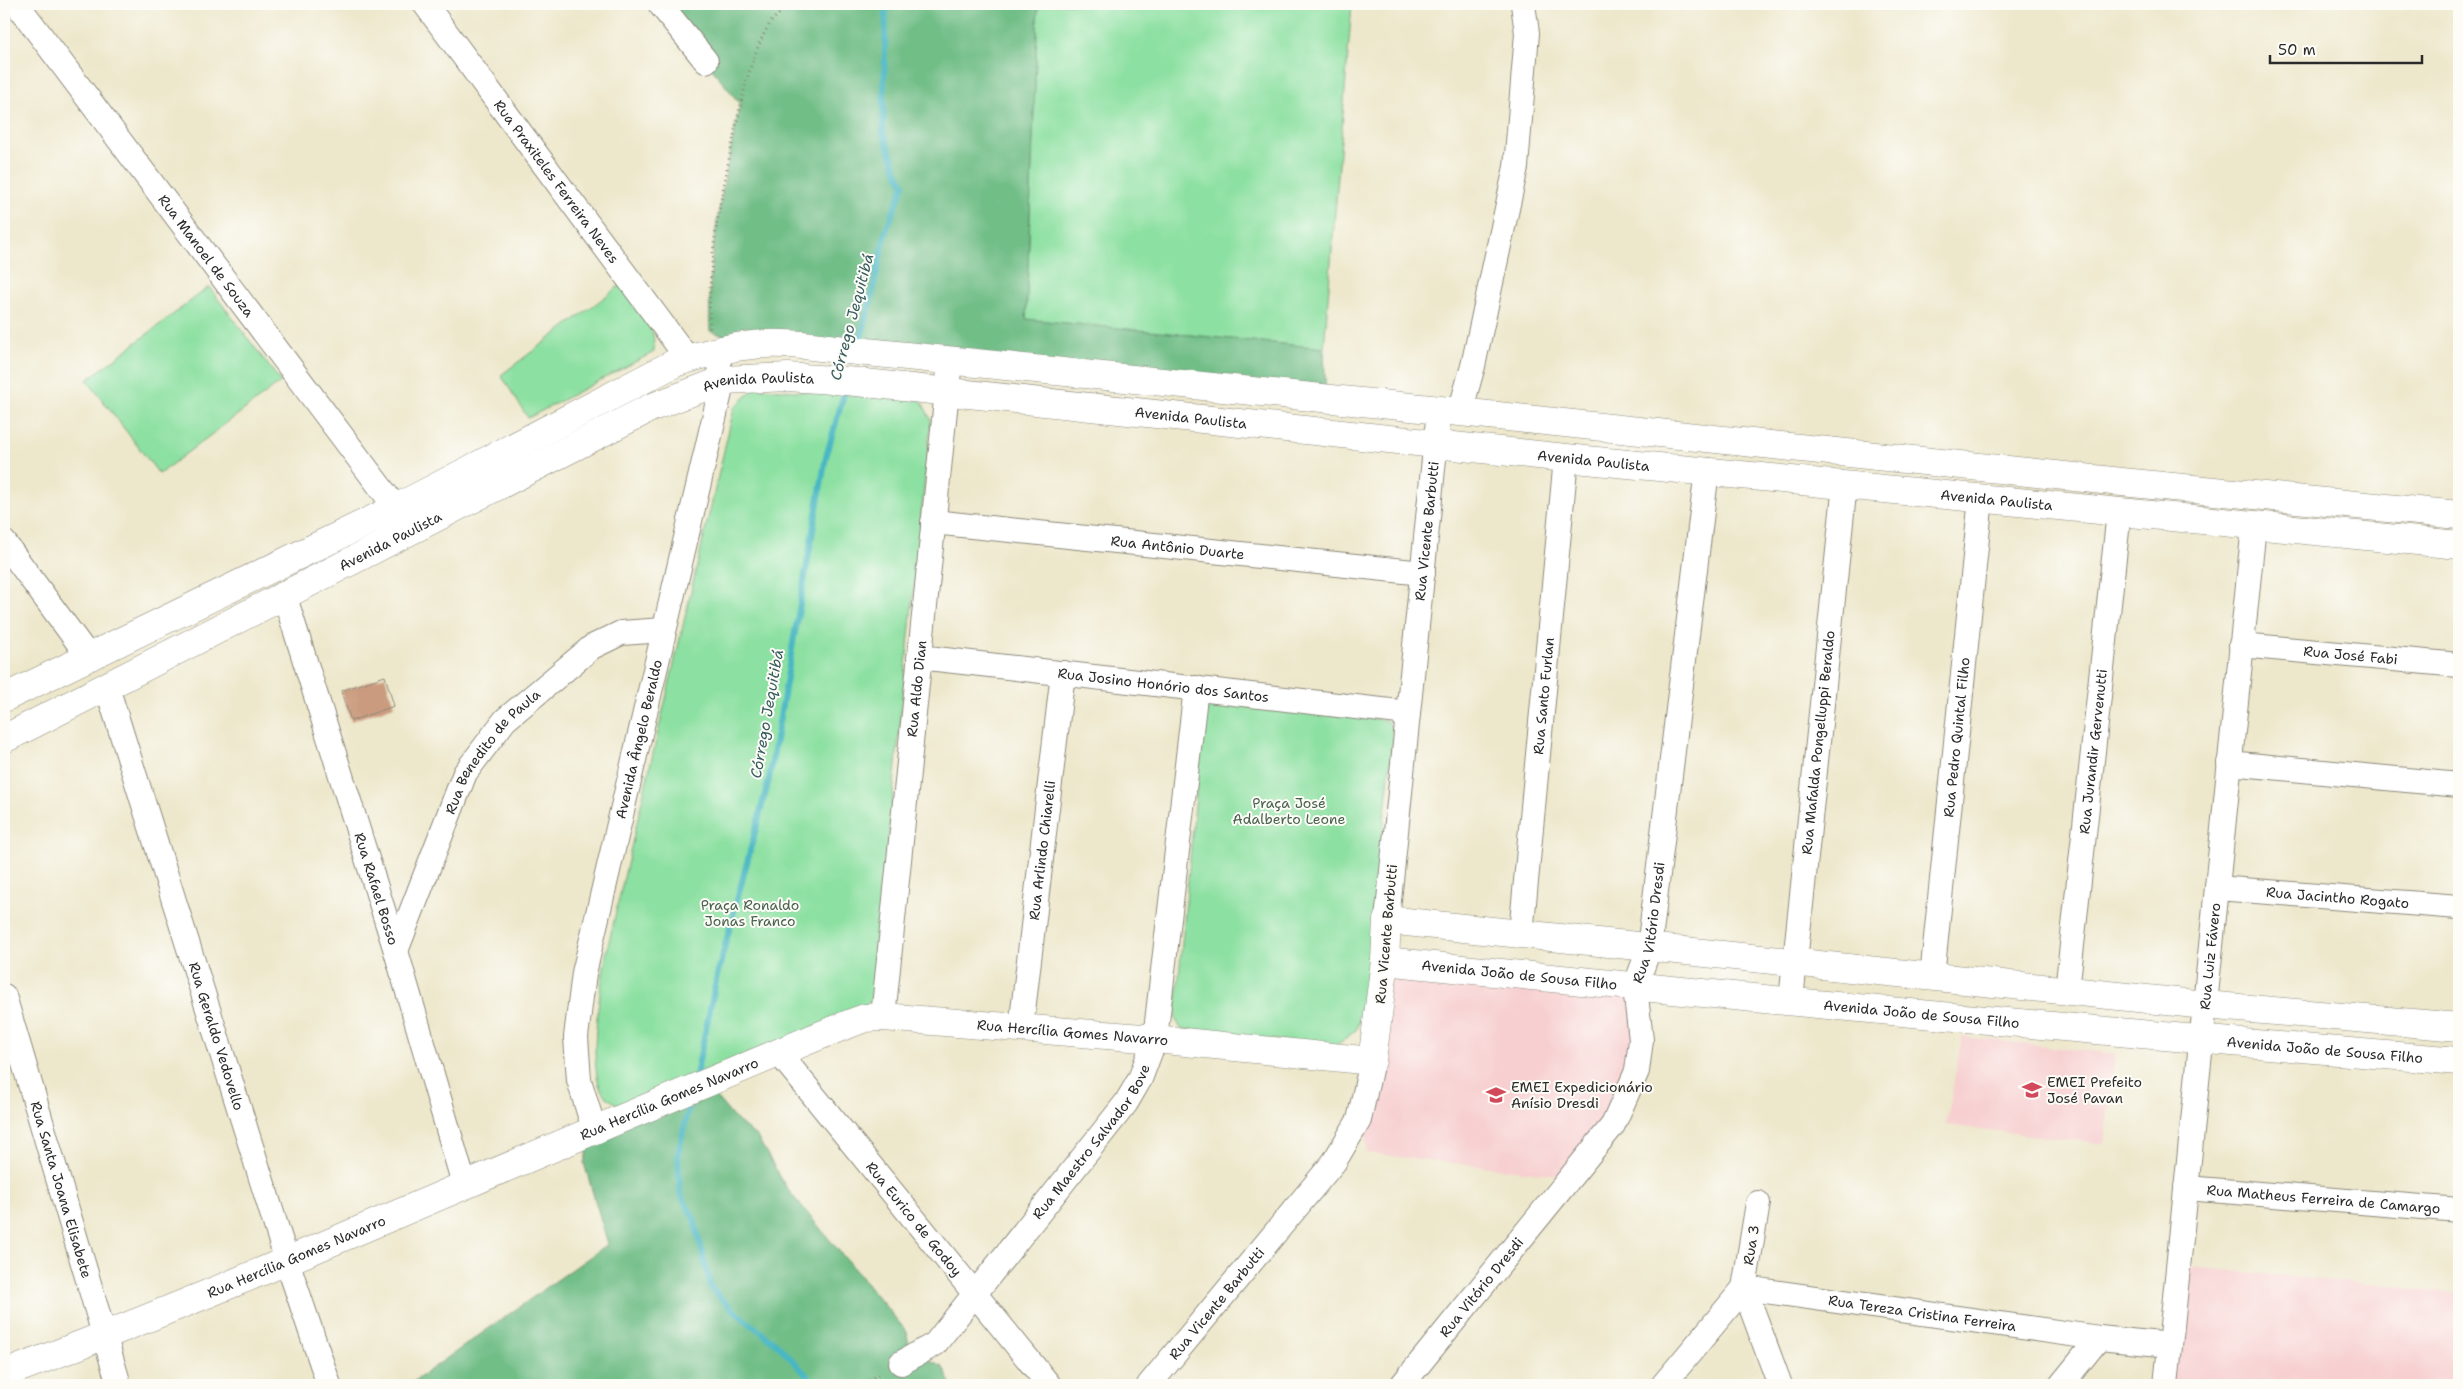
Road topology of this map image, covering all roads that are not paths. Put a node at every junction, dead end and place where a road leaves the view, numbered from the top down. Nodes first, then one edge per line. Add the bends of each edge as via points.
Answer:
1 (17, 4) edge
2 (660, 4) edge
3 (1523, 4) edge
4 (428, 5) edge
5 (706, 61) dead end
6 (715, 352) junction
7 (688, 359) junction
8 (950, 361) junction
9 (723, 380) junction
10 (947, 393) junction
11 (1450, 411) junction
12 (1436, 443) junction
13 (1566, 458) junction
14 (1707, 470) junction
15 (1845, 484) junction
16 (1981, 498) junction
17 (396, 508) junction
18 (2119, 512) junction
19 (2459, 515) edge
20 (933, 522) junction
21 (2254, 526) junction
22 (4, 542) edge
23 (2459, 545) edge
24 (1423, 573) junction
25 (284, 594) junction
26 (664, 630) junction
27 (2242, 644) junction
28 (88, 656) junction
29 (919, 656) junction
30 (2459, 665) edge
31 (1064, 673) junction
32 (107, 687) junction
33 (1196, 688) junction
34 (4, 698) edge
35 (1408, 713) junction
36 (4, 739) edge
37 (2229, 763) junction
38 (2459, 785) edge
39 (2217, 888) junction
40 (2459, 907) edge
41 (1387, 920) junction
42 (1521, 934) junction
43 (1649, 948) junction
44 (396, 951) junction
45 (1385, 961) junction
46 (1795, 963) junction
47 (1932, 977) junction
48 (1634, 987) junction
49 (2067, 991) junction
50 (4, 996) edge
51 (1791, 1000) junction
52 (2205, 1005) junction
53 (883, 1017) junction
54 (2459, 1027) edge
55 (1022, 1028) junction
56 (1155, 1039) junction
57 (2201, 1040) junction
58 (779, 1053) junction
59 (1372, 1061) junction
60 (2459, 1061) edge
61 (594, 1128) junction
62 (464, 1184) junction
63 (2186, 1188) junction
64 (1758, 1203) dead end
65 (2459, 1210) edge
66 (287, 1261) junction
67 (1744, 1288) junction
68 (975, 1293) junction
69 (103, 1337) junction
70 (2099, 1338) junction
71 (2170, 1345) junction
72 (901, 1363) dead end
73 (4, 1374) edge
74 (119, 1385) edge
75 (329, 1385) edge
76 (1049, 1385) edge
77 (1149, 1385) edge
78 (1402, 1385) edge
79 (1663, 1385) edge
80 (1780, 1385) edge
81 (2061, 1385) edge
82 (2166, 1385) edge

1 - 17 street, Rua Manoel de Souza
2 - 5 street
3 - 11 street, Rua Vicente Barbutti via 1528,32 1516,167 1473,366
4 - 7 street, Rua Praxiteles Ferreira Neves
6 - 7 street, Avenida Paulista
6 - 8 street, Avenida Paulista via 752,344 775,344
6 - 9 street, Avenida Ângelo Beraldo
7 - 17 street, Avenida Paulista via 674,363
8 - 10 street, Rua Aldo Dian
8 - 11 street, Avenida Paulista
9 - 10 street, Avenida Paulista via 788,377
9 - 25 street, Avenida Paulista via 650,408
9 - 26 street, Avenida Ângelo Beraldo
10 - 12 street, Avenida Paulista
10 - 20 street, Rua Aldo Dian
11 - 12 street, Rua Vicente Barbutti
11 - 19 street, Avenida Paulista
12 - 13 street, Avenida Paulista
12 - 24 street, Rua Vicente Barbutti
13 - 14 street, Avenida Paulista
13 - 42 street, Rua Santo Furlan
14 - 15 street, Avenida Paulista
14 - 43 street, Rua Vitório Dresdi
15 - 16 street, Avenida Paulista
15 - 46 street, Rua Mafalda Pongelluppi Beraldo
16 - 18 street, Avenida Paulista
16 - 47 street, Rua Pedro Quintal Filho
17 - 28 street, Avenida Paulista
18 - 21 street, Avenida Paulista
18 - 49 street, Rua Jurandir Gervenutti
20 - 24 street, Rua Antônio Duarte
20 - 29 street, Rua Aldo Dian
21 - 23 street, Avenida Paulista
21 - 27 street, Rua Luiz Fávero
22 - 28 street
24 - 35 street, Rua Vicente Barbutti
25 - 32 street, Avenida Paulista
25 - 44 street, Rua Rafael Bosso
26 - 44 street, Rua Benedito de Paula via 621,633 592,647 505,720 465,773
26 - 61 street, Avenida Ângelo Beraldo via 584,973 576,1037 579,1080
27 - 30 street, Rua José Fabi
27 - 37 street, Rua Luiz Fávero
28 - 34 street, Avenida Paulista
29 - 31 street, Rua Josino Honório dos Santos
29 - 53 street, Rua Aldo Dian
31 - 33 street, Rua Josino Honório dos Santos
31 - 55 street, Rua Arlindo Chiarelli
32 - 36 street, Avenida Paulista
32 - 66 street, Rua Geraldo Vedovello
33 - 35 street, Rua Josino Honório dos Santos
33 - 56 street, Rua Maestro Salvador Bove
35 - 41 street, Rua Vicente Barbutti
37 - 38 street
37 - 39 street, Rua Luiz Fávero
39 - 40 street, Rua Jacintho Rogato
39 - 52 street, Rua Luiz Fávero
41 - 42 street
41 - 45 street, Rua Vicente Barbutti
42 - 43 street
43 - 46 street
43 - 48 street, Rua Vitório Dresdi
44 - 62 street, Rua Rafael Bosso
45 - 48 street, Avenida João de Sousa Filho
45 - 59 street, Rua Vicente Barbutti
46 - 47 street
46 - 51 street, Rua Mafalda Pongelluppi Beraldo
47 - 49 street
48 - 51 street, Avenida João de Sousa Filho
48 - 78 street, Rua Vitório Dresdi via 1641,1040 1637,1071 1613,1125
49 - 52 street
50 - 69 street, Rua Santa Joana Elisabete
51 - 57 street, Avenida João de Sousa Filho
52 - 54 street
52 - 57 street, Rua Luiz Fávero
53 - 55 street, Rua Hercília Gomes Navarro
53 - 58 street, Rua Hercília Gomes Navarro via 865,1018
55 - 56 street, Rua Hercília Gomes Navarro
56 - 59 street, Rua Hercília Gomes Navarro
56 - 68 street, Rua Maestro Salvador Bove via 1140,1079 1126,1103
57 - 60 street, Avenida João de Sousa Filho
57 - 63 street, Rua Luiz Fávero
58 - 61 street, Rua Hercília Gomes Navarro
58 - 68 street, Rua Eurico de Godoy
59 - 77 street, Rua Vicente Barbutti via 1359,1120 1334,1162
61 - 62 street, Rua Hercília Gomes Navarro
62 - 66 street, Rua Hercília Gomes Navarro
63 - 65 street, Rua Matheus Ferreira de Camargo
63 - 71 street, Rua Luiz Fávero
64 - 67 street, Rua 3
66 - 69 street, Rua Hercília Gomes Navarro
66 - 75 street, Rua Geraldo Vedovello
67 - 70 street, Rua Tereza Cristina Ferreira
67 - 79 street
67 - 80 street
68 - 72 street, Rua Maestro Salvador Bove via 935,1344
68 - 76 street, Rua Eurico de Godoy
69 - 73 street, Rua Hercília Gomes Navarro
69 - 74 street, Rua Santa Joana Elisabete
70 - 71 street, Rua Tereza Cristina Ferreira
70 - 81 street
71 - 82 street, Rua Luiz Fávero

